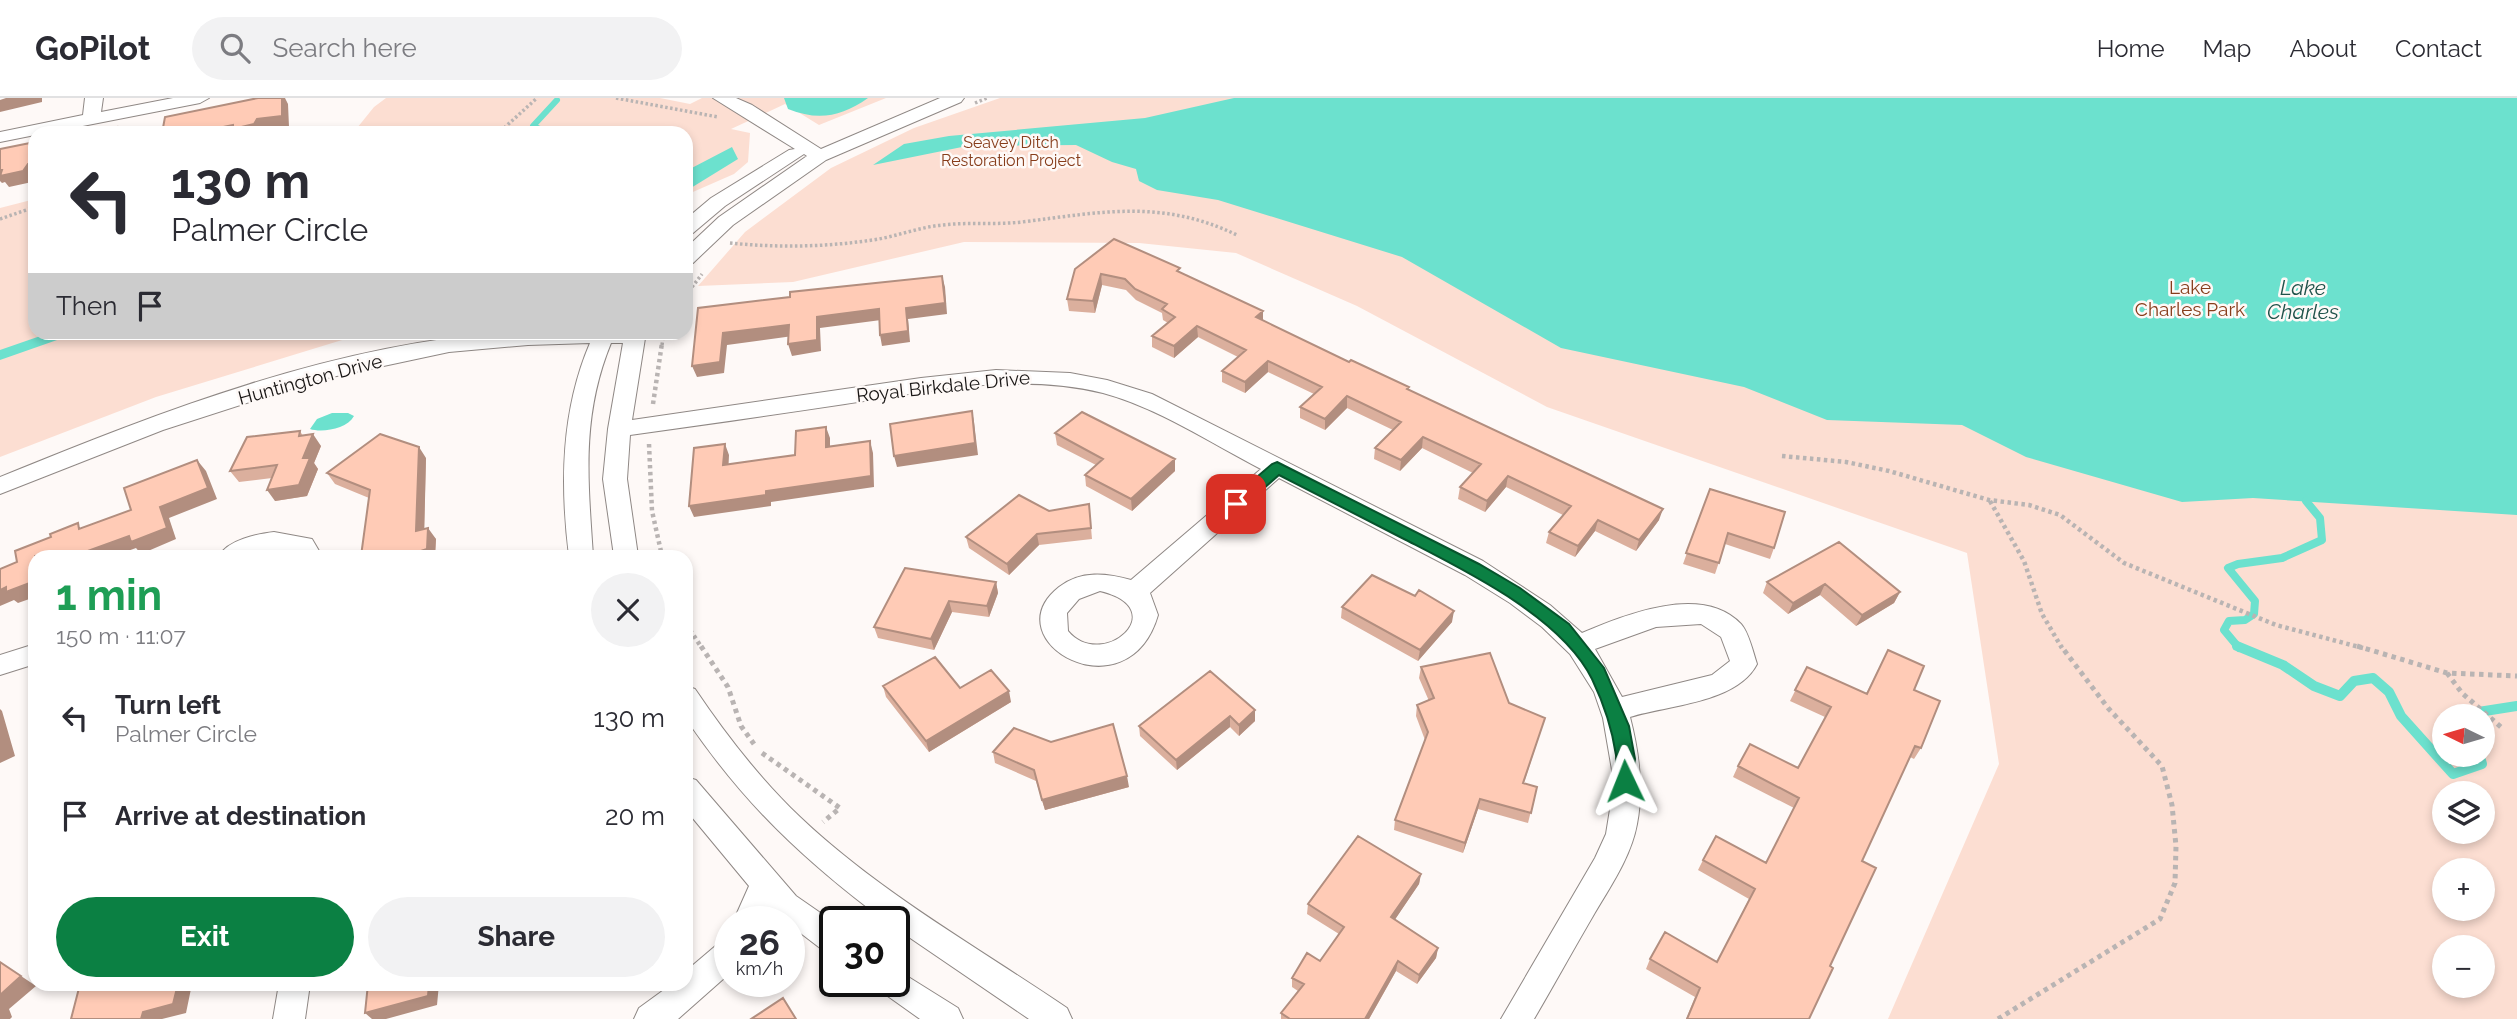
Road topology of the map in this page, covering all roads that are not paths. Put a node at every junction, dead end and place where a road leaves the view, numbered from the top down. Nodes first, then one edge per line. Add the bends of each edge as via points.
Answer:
1 (94, 98) edge
2 (200, 98) edge
3 (722, 98) edge
4 (917, 98) edge
5 (955, 98) edge
6 (92, 119) junction
7 (54, 126) edge
8 (28, 131) edge
9 (0, 136) edge
10 (813, 152) junction
11 (693, 223) edge
12 (693, 252) edge
13 (501, 340) edge
14 (602, 340) edge
15 (634, 340) edge
16 (619, 429) junction
17 (1277, 467) junction
18 (0, 486) edge
19 (243, 550) edge
20 (306, 550) edge
21 (580, 550) edge
22 (625, 550) edge
23 (1135, 592) dead end
24 (1577, 646) junction
25 (28, 656) edge
26 (0, 665) edge
27 (693, 708) edge
28 (1614, 711) junction
29 (693, 797) edge
30 (766, 882) junction
31 (755, 906) edge
32 (813, 935) edge
33 (714, 967) edge
34 (693, 985) edge
35 (294, 991) edge
36 (686, 991) edge
37 (910, 994) edge
38 (289, 1019) edge
39 (650, 1019) edge
40 (947, 1019) edge
41 (1056, 1019) edge
42 (1517, 1019) edge

1 - 6 street
2 - 6 street
3 - 10 street
4 - 10 street
5 - 10 street
6 - 7 street
8 - 9 street
10 - 11 street via 718,202
10 - 12 street
13 - 18 street, Huntington Drive via 423,349 323,373 120,438
14 - 21 street via 577,422 575,513
15 - 16 street
16 - 17 street, Royal Birkdale Drive via 964,380 1040,375 1119,389
16 - 22 street via 615,480
17 - 23 street
17 - 24 street, Royal Birkdale Drive via 1484,574 1563,629
19 - 20 street via 282,540
24 - 28 street, Royal Birkdale Drive via 1598,673
24 - 28 street via 1656,617 1705,614 1732,631 1744,664 1720,684
25 - 26 street
27 - 41 street via 720,748 803,839 887,905
28 - 42 street, Royal Birkdale Drive via 1626,759 1623,824 1608,863
29 - 30 street
30 - 31 street
30 - 32 street
33 - 34 street
35 - 38 street
36 - 39 street
37 - 40 street

